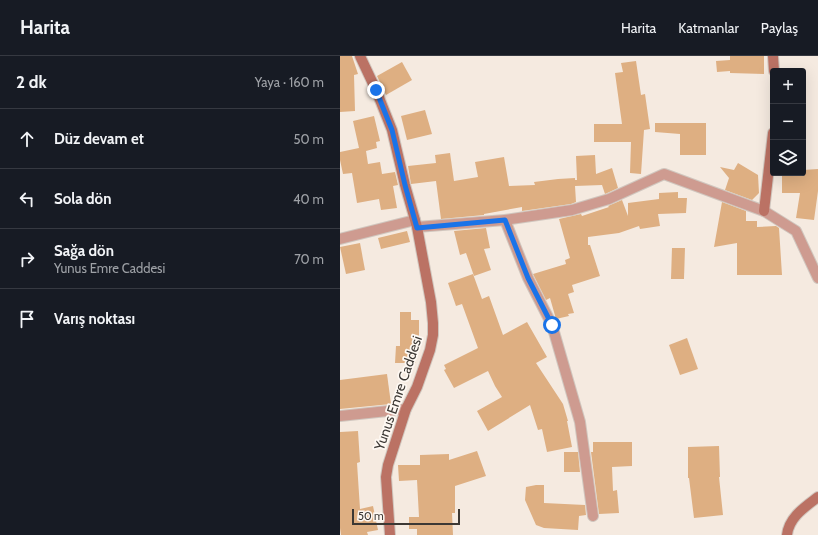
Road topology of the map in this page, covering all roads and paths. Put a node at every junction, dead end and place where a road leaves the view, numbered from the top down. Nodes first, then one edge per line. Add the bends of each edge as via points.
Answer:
1 (360, 56) edge
2 (773, 56) edge
3 (774, 68) edge
4 (772, 140) edge
5 (764, 211) junction
6 (505, 220) junction
7 (416, 224) junction
8 (340, 239) edge
9 (818, 278) edge
10 (406, 409) junction
11 (340, 416) edge
12 (818, 496) edge
13 (593, 516) dead end
14 (390, 535) edge
15 (787, 535) edge

1 - 7 street, Yunus Emre Caddesi via 392,130
2 - 3 street
4 - 5 street
5 - 6 street via 664,174 609,199 572,210
5 - 9 street via 796,231
6 - 7 street
6 - 13 street via 528,278 552,325 580,422
7 - 8 street
7 - 10 street, Yunus Emre Caddesi via 431,302 433,334 417,387
10 - 11 street
10 - 14 street, Yunus Emre Caddesi via 391,452 386,477
12 - 15 street via 794,517

